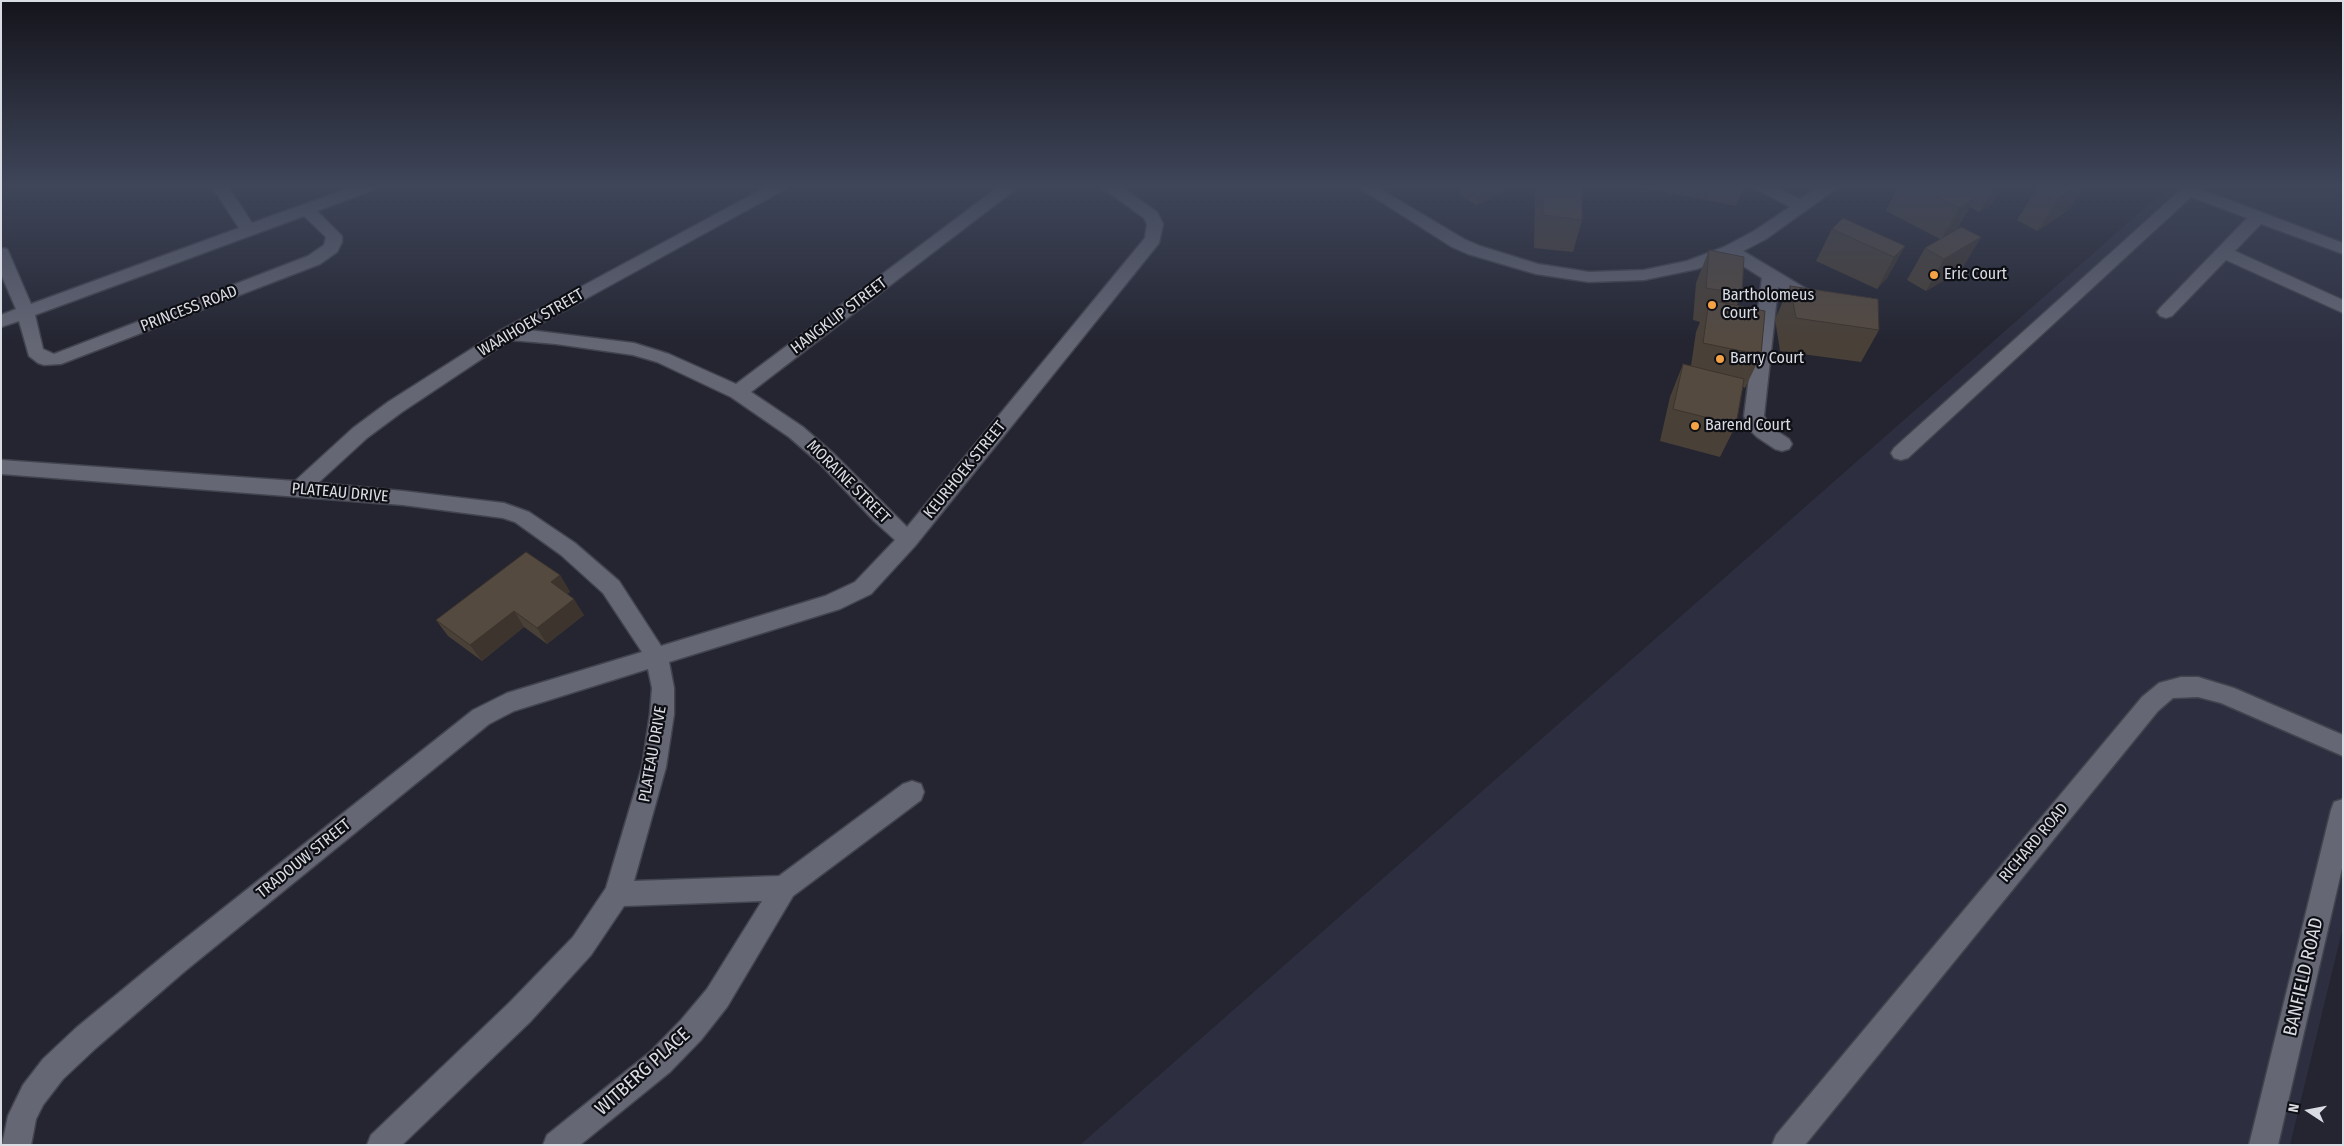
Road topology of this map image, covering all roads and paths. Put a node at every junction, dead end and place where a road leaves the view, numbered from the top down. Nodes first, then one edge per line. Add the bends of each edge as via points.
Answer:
1 (225, 238) edge
2 (334, 238) edge
3 (681, 238) edge
4 (939, 238) edge
5 (1153, 238) edge
6 (1451, 238) edge
7 (1753, 238) edge
8 (2136, 238) edge
9 (2237, 238) edge
10 (2316, 238) edge
11 (2343, 249) edge
12 (1730, 251) junction
13 (2224, 252) junction
14 (1, 253) edge
15 (1771, 277) junction
16 (2343, 307) edge
17 (1829, 309) edge
18 (26, 312) junction
19 (2166, 312) dead end
20 (1, 321) edge
21 (507, 334) junction
22 (738, 392) junction
23 (1782, 444) dead end
24 (1901, 453) dead end
25 (1, 467) edge
26 (299, 489) junction
27 (908, 540) junction
28 (656, 658) junction
29 (2343, 746) edge
30 (912, 792) dead end
31 (2343, 810) edge
32 (784, 888) junction
33 (617, 894) junction
34 (383, 1144) edge
35 (16, 1145) edge
36 (557, 1145) edge
37 (1786, 1145) edge
38 (2263, 1145) edge

1 - 18 street
2 - 18 street, PRINCESS ROAD via 331,248 314,260 64,358 44,359 38,355
3 - 21 street, WAAIHOEK STREET
4 - 22 street, HANGKLIP STREET
5 - 27 street, KEURHOEK STREET
6 - 12 street via 1496,258 1536,269 1589,277 1644,275 1691,265
7 - 12 street
8 - 24 street
9 - 13 street
10 - 11 street
12 - 15 street
13 - 16 street
13 - 19 street
14 - 18 street
15 - 17 street
15 - 23 street via 1754,416 1764,432
18 - 20 street
21 - 22 street, MORAINE STREET via 634,349 663,358
21 - 26 street, WAAIHOEK STREET via 360,433
22 - 27 street, MORAINE STREET via 796,432
25 - 26 street, PLATEAU DRIVE
26 - 28 street, PLATEAU DRIVE via 486,508 522,517 568,548 611,587
27 - 28 street, KEURHOEK STREET via 874,578 852,595
28 - 33 street, PLATEAU DRIVE via 663,688 654,767
28 - 35 street, TRADOUW STREET via 507,703 481,717 192,950 52,1069 22,1116
29 - 37 street, RICHARD ROAD via 2226,695 2198,687 2167,690 2150,704
30 - 32 street, WITBERG PLACE
31 - 38 street, BANFIELD ROAD
32 - 33 street
32 - 36 street, WITBERG PLACE via 717,998 691,1030 660,1062
33 - 34 street, PLATEAU DRIVE via 582,946 520,1012

